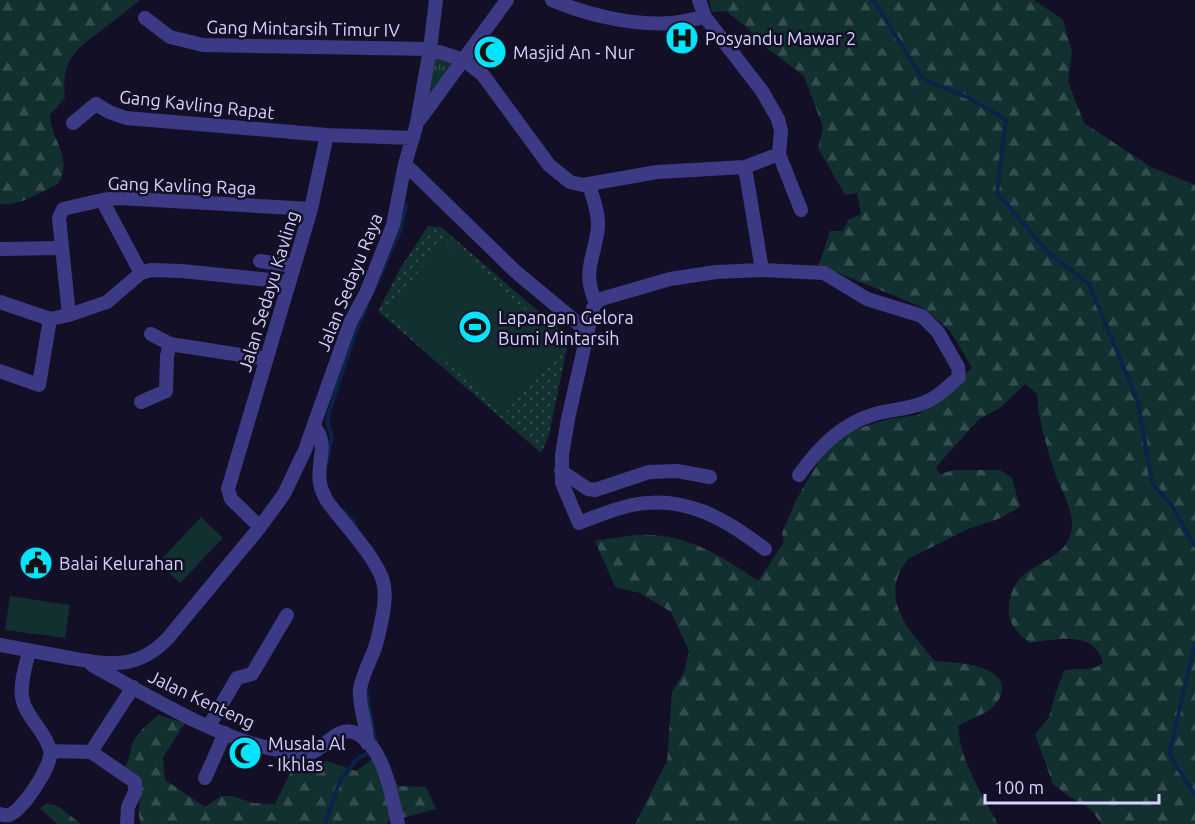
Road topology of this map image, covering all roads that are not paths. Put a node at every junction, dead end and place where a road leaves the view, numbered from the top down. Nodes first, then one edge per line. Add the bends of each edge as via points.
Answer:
1 (436, 0) edge
2 (507, 0) edge
3 (552, 0) edge
4 (699, 0) edge
5 (705, 17) junction
6 (145, 18) dead end
7 (430, 49) junction
8 (464, 60) junction
9 (73, 123) dead end
10 (417, 123) junction
11 (327, 135) junction
12 (413, 138) junction
13 (780, 154) junction
14 (405, 164) junction
15 (745, 167) junction
16 (590, 184) junction
17 (102, 200) junction
18 (311, 209) junction
19 (801, 210) dead end
20 (61, 248) junction
21 (0, 249) edge
22 (260, 261) dead end
23 (294, 266) junction
24 (762, 270) junction
25 (141, 273) junction
26 (289, 282) junction
27 (0, 302) edge
28 (596, 303) junction
29 (69, 315) junction
30 (50, 320) junction
31 (587, 331) junction
32 (151, 334) dead end
33 (170, 344) junction
34 (266, 359) junction
35 (0, 371) edge
36 (141, 402) dead end
37 (314, 426) junction
38 (561, 471) junction
39 (799, 475) dead end
40 (710, 477) dead end
41 (260, 527) junction
42 (765, 549) dead end
43 (287, 615) dead end
44 (0, 645) edge
45 (29, 651) junction
46 (84, 661) junction
47 (125, 663) junction
48 (130, 686) junction
49 (209, 726) junction
50 (225, 733) junction
51 (371, 749) junction
52 (51, 751) junction
53 (91, 752) junction
54 (205, 778) dead end
55 (0, 814) edge
56 (127, 824) edge
57 (398, 824) edge

1 - 7 street, Jalan Sedayu Raya
2 - 8 street
3 - 5 street via 617,19 672,23
4 - 5 street
5 - 13 street via 762,91 778,119
6 - 7 street, Gang Mintarsih Timur IV via 170,37 203,45
7 - 8 street, Gang Mintarsih Timur IV
7 - 10 street, Jalan Sedayu Raya
8 - 10 street
8 - 16 street via 483,75 558,173 577,184
9 - 11 street, Gang Kavling Rapat via 96,104 126,118
10 - 12 street, Jalan Sedayu Raya
11 - 12 street
11 - 18 street, Jalan Sedayu Kavling
12 - 14 street, Jalan Sedayu Raya
13 - 15 street
13 - 19 street
14 - 31 street via 516,272
14 - 37 street, Jalan Sedayu Raya via 393,225 350,322
15 - 16 street via 657,172
15 - 24 street
16 - 28 street via 598,221 589,278
17 - 18 street, Gang Kavling Raga
17 - 20 street, Gang Kavling Raga via 63,209 59,218
17 - 25 street
18 - 23 street, Jalan Sedayu Kavling
20 - 21 street
20 - 29 street
22 - 23 street
23 - 26 street, Jalan Sedayu Kavling
24 - 28 street via 670,279
24 - 39 street via 824,273 867,299 922,316 938,332 958,367 959,377 930,400 911,408 875,414 835,434
25 - 26 street via 182,271
25 - 29 street via 107,302
26 - 34 street, Jalan Sedayu Kavling
27 - 30 street
28 - 31 street
29 - 30 street
30 - 35 street via 39,385
31 - 38 street
32 - 33 street
33 - 34 street
33 - 36 street via 166,390
34 - 41 street, Jalan Sedayu Kavling via 228,489 231,499
37 - 41 street, Jalan Sedayu Raya via 284,494
37 - 51 street via 323,443 319,475 322,491 383,580 377,641 360,694
38 - 40 street via 595,490 649,472 677,471
38 - 42 street via 579,523 634,505 667,503 713,515 734,525
41 - 47 street, Jalan Sedayu Raya via 158,649
43 - 49 street via 252,674 237,678
44 - 45 street
45 - 46 street
45 - 52 street via 22,685 23,703
46 - 47 street
46 - 48 street, Jalan Kenteng
47 - 48 street
48 - 49 street, Jalan Kenteng
48 - 53 street
49 - 50 street, Jalan Kenteng
50 - 51 street, Jalan Kenteng via 281,751 310,753 339,732 350,731
50 - 54 street
51 - 57 street via 388,782
52 - 53 street
52 - 55 street via 43,777 20,806 10,814
53 - 56 street via 135,782

